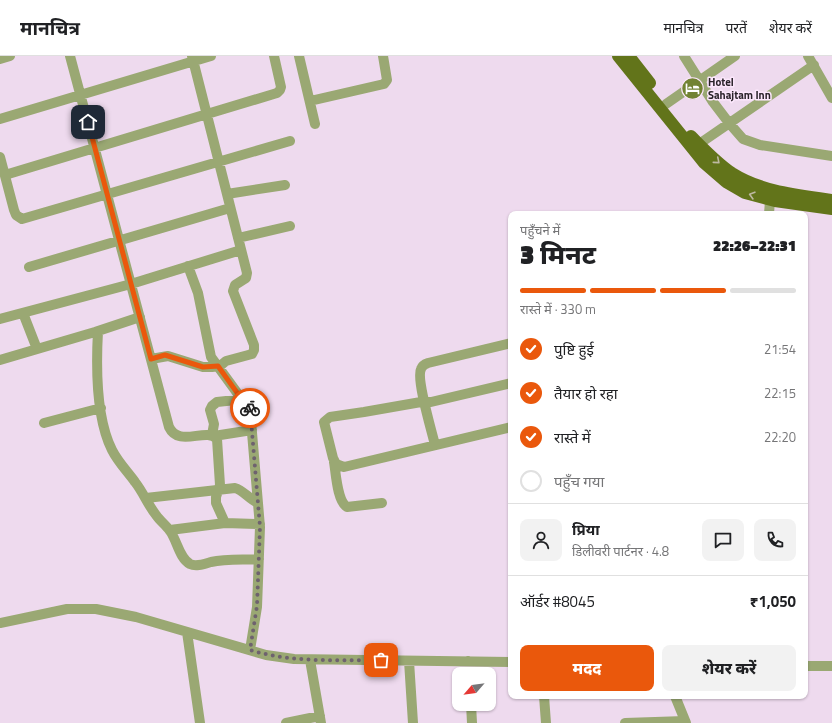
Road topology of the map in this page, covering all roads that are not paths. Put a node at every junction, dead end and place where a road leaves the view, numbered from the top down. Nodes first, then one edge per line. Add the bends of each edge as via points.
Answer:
1 (10, 56) edge
2 (70, 56) edge
3 (211, 56) edge
4 (274, 56) edge
5 (299, 56) edge
6 (383, 56) edge
7 (618, 56) edge
8 (684, 56) edge
9 (735, 56) edge
10 (808, 56) edge
11 (634, 58) edge
12 (0, 59) edge
13 (193, 59) edge
14 (814, 65) junction
15 (700, 81) junction
16 (81, 95) junction
17 (832, 98) edge
18 (310, 101) junction
19 (666, 104) junction
20 (207, 114) junction
21 (0, 119) edge
22 (314, 124) dead end
23 (729, 124) junction
24 (290, 141) dead end
25 (699, 144) junction
26 (95, 148) junction
27 (832, 156) edge
28 (0, 157) edge
29 (219, 162) junction
30 (5, 175) junction
31 (285, 185) dead end
32 (227, 194) junction
33 (107, 195) junction
34 (770, 200) junction
35 (832, 200) edge
36 (230, 208) junction
37 (832, 209) edge
38 (769, 211) edge
39 (290, 226) dead end
40 (238, 238) junction
41 (119, 240) junction
42 (241, 250) junction
43 (188, 266) junction
44 (29, 268) dead end
45 (131, 284) junction
46 (23, 313) junction
47 (140, 316) junction
48 (0, 319) edge
49 (98, 331) junction
50 (508, 345) edge
51 (37, 349) junction
52 (151, 359) junction
53 (0, 360) edge
54 (218, 366) junction
55 (508, 384) edge
56 (245, 399) junction
57 (424, 402) junction
58 (101, 408) junction
59 (44, 423) dead end
60 (508, 428) edge
61 (252, 430) junction
62 (213, 436) junction
63 (435, 445) junction
64 (334, 462) junction
65 (218, 490) junction
66 (146, 498) junction
67 (258, 503) junction
68 (382, 503) dead end
69 (225, 523) junction
70 (260, 524) junction
71 (170, 530) junction
72 (259, 559) junction
73 (0, 623) edge
74 (187, 632) junction
75 (250, 650) junction
76 (310, 660) junction
77 (409, 661) junction
78 (468, 662) junction
79 (508, 662) edge
80 (808, 666) edge
81 (832, 666) edge
82 (468, 667) edge
83 (544, 699) edge
84 (676, 699) edge
85 (471, 711) edge
86 (320, 720) edge
87 (685, 722) edge
88 (200, 723) edge
89 (286, 723) edge
90 (413, 723) edge
91 (472, 723) edge
92 (546, 723) edge
93 (625, 723) edge

1 - 12 street
2 - 16 street
3 - 13 street
4 - 20 street via 281,87 279,92
5 - 18 street
6 - 18 street via 387,80 384,84
34 -> 7 main road via 745,193 726,182 704,163
8 - 15 street
9 - 15 street
10 - 14 street
11 - 19 main road
13 - 16 street
13 - 20 street
14 - 17 street
14 - 23 street
15 - 19 street
15 - 23 street
16 - 21 street
16 - 26 street
18 - 22 street
19 - 25 main road
20 - 26 street
20 - 29 street
23 - 25 street
23 - 27 street via 743,139 760,145
24 - 29 street
25 -> 35 main road via 731,173 756,186 791,195
26 - 30 street
26 - 33 street
28 - 30 street
29 - 32 street
29 - 33 street
30 - 33 street via 16,215 22,219
31 - 32 street
32 - 36 street
33 - 41 street
34 - 37 main road
34 - 38 street
36 - 40 street
36 - 41 street
39 - 40 street
40 - 42 street
41 - 44 street
41 - 45 street
42 - 43 street
42 - 54 street via 246,276 235,285 233,291 254,350 252,354
43 - 45 street
43 - 54 street via 198,293 209,352
45 - 46 street
45 - 47 street
46 - 48 street
46 - 51 street
47 - 49 street
47 - 52 street
49 - 51 street
49 - 58 street
50 - 57 street via 423,366 419,375
51 - 53 street
52 - 54 street via 165,355 203,367
52 - 62 street via 172,433 178,436
54 - 56 street via 238,394
55 - 57 street
56 - 61 street via 250,409
56 - 62 street via 217,402 212,406 210,410 214,424
57 - 63 street
57 - 64 street via 328,418 324,424
58 - 59 street
58 - 66 street via 106,435 112,450
60 - 63 street
61 - 62 street
61 - 67 street
62 - 65 street via 218,441
63 - 64 street via 344,467
64 - 68 street via 340,497 345,505
65 - 66 street
65 - 67 street via 237,489
65 - 69 street via 216,503
66 - 71 street via 155,514
67 - 70 street
69 - 70 street
69 - 71 street
70 - 72 street
71 - 72 street via 182,555 192,565 222,560
72 - 75 street via 257,606
73 - 74 street via 67,609 96,609 136,617
74 - 75 street
74 - 88 street
75 - 76 street via 266,655
76 - 77 street
76 - 86 street
77 - 78 street
77 - 90 street
78 - 79 street
78 - 82 street
80 - 81 street
83 - 92 street
84 - 87 street
85 - 91 street
86 - 89 street
87 - 93 street

